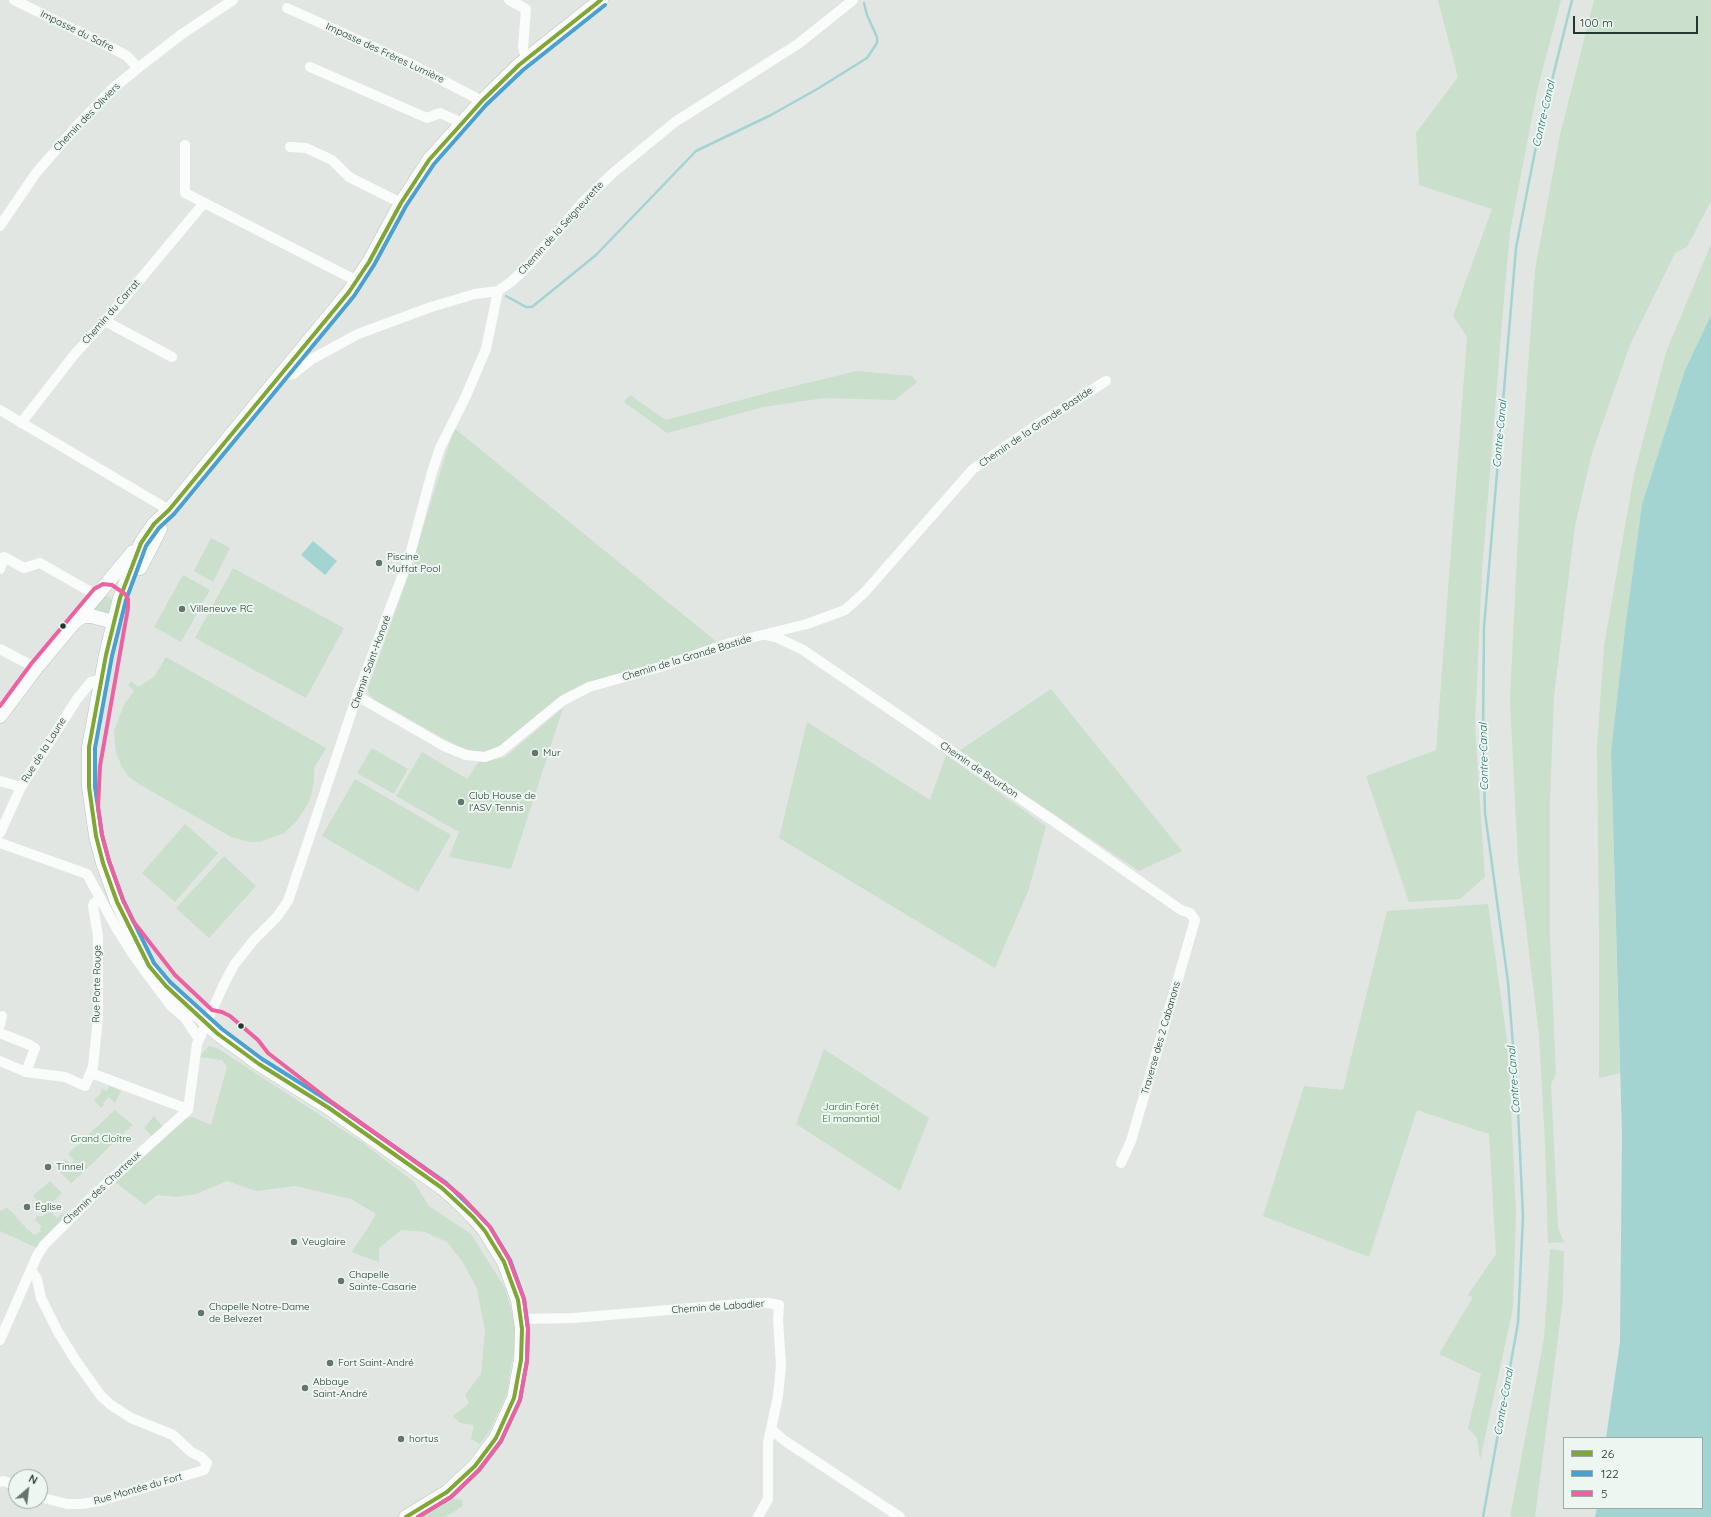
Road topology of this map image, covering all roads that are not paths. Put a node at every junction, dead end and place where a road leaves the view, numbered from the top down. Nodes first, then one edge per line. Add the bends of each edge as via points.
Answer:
1 (14, 0) edge
2 (509, 0) edge
3 (601, 0) edge
4 (852, 0) edge
5 (227, 2) edge
6 (287, 8) dead end
7 (526, 58) junction
8 (310, 67) dead end
9 (138, 68) junction
10 (482, 101) junction
11 (462, 123) junction
12 (185, 145) dead end
13 (290, 147) dead end
14 (204, 203) junction
15 (401, 203) junction
16 (0, 226) edge
17 (357, 281) junction
18 (498, 291) junction
19 (105, 321) junction
20 (172, 357) dead end
21 (283, 373) junction
22 (1106, 381) dead end
23 (0, 410) edge
24 (22, 423) junction
25 (168, 510) junction
26 (141, 543) junction
27 (0, 569) edge
28 (97, 594) junction
29 (120, 598) junction
30 (119, 618) junction
31 (74, 623) junction
32 (763, 635) junction
33 (0, 649) edge
34 (36, 668) junction
35 (102, 679) junction
36 (357, 696) junction
37 (0, 716) edge
38 (0, 782) edge
39 (21, 787) junction
40 (92, 808) junction
41 (0, 833) edge
42 (0, 843) edge
43 (100, 900) junction
44 (1190, 913) joint
45 (208, 1020) junction
46 (0, 1033) edge
47 (199, 1039) junction
48 (0, 1061) edge
49 (26, 1072) junction
50 (91, 1073) junction
51 (182, 1106) dead end
52 (1121, 1163) dead end
53 (30, 1272) junction
54 (521, 1319) junction
55 (0, 1340) edge
56 (771, 1429) junction
57 (48, 1498) edge
58 (406, 1517) edge
59 (758, 1517) edge
60 (900, 1517) edge

1 - 9 street, Impasse du Safre via 114,48 127,56
2 - 7 street via 526,9 523,47
3 - 7 main road
4 - 18 street, Chemin de la Seigneurette via 798,44 675,122 614,172 582,203 528,266
5 - 9 street, Chemin des Oliviers
6 - 10 street, Impasse des Frères Lumière via 409,63
7 - 10 main road
8 - 11 street via 427,118 440,113
9 - 16 street, Chemin des Oliviers via 111,90 60,145 36,173
10 - 11 main road
11 - 15 main road via 421,171
12 - 14 street via 185,193
13 - 15 street via 306,148 332,160 349,177
14 - 17 street
14 - 19 street, Chemin du Carrat
15 - 17 main road
17 - 21 main road
18 - 21 street, Chemin de la Seigneurette via 475,294 431,307 365,332 312,359 293,374
18 - 36 street, Chemin Saint-Honoré via 486,349 440,448 409,558
19 - 20 street
19 - 24 street, Chemin du Carrat via 74,355
21 - 25 main road
22 - 32 street, Chemin de la Grande Bastide via 973,469 864,593 845,610 807,624
23 - 24 street
24 - 25 street
25 - 26 main road
25 - 30 main road
26 - 28 main road
26 - 29 main road
27 - 28 street via 4,557 24,568 40,563
28 - 29 main road via 104,590 111,591
28 - 31 main road
29 - 30 main road via 122,607
30 - 31 main road via 83,616
30 - 35 main road
30 - 40 main road via 94,765
31 - 34 main road
32 - 36 street, Chemin de la Grande Bastide via 589,687 562,701 501,751 485,758 466,756 444,746
32 - 44 street, Chemin de Bourbon via 778,638 803,650 1181,910
33 - 34 street
34 - 37 main road
35 - 39 street, Rue de la Laune via 91,682 82,691
35 - 40 main road via 89,747
36 - 45 street, Chemin Saint-Honoré via 288,901 234,965
38 - 39 street
39 - 41 street, Rue de la Laune
40 - 45 main road via 103,863 117,902 138,946 149,966 166,986
42 - 43 street via 87,874
43 - 47 street via 134,956
43 - 50 street, Rue Porte Rouge via 94,903 98,936 98,1017
44 - 52 street, Traverse des 2 Cabanons via 1195,920 1131,1140
45 - 47 street, Chemin des Chartreux
45 - 54 main road via 259,1064 328,1108 442,1188 473,1217 504,1262 518,1300
46 - 49 street via 35,1048
47 - 53 street, Chemin des Chartreux via 188,1110 58,1229 40,1250
48 - 49 street
49 - 50 street via 65,1078 85,1086
50 - 51 street
53 - 55 street, Chemin des Chartreux
53 - 57 street, Rue Montée du Fort via 37,1279 41,1298 58,1332 101,1396 131,1418 173,1434 191,1452 207,1463 204,1470 100,1501 67,1504
54 - 56 street, Chemin de Labadier via 574,1318 751,1303 779,1305 781,1365
54 - 58 main road via 522,1341 517,1386 508,1415 496,1438 475,1466 456,1485
56 - 59 street via 768,1442 768,1499
56 - 60 street via 785,1441

